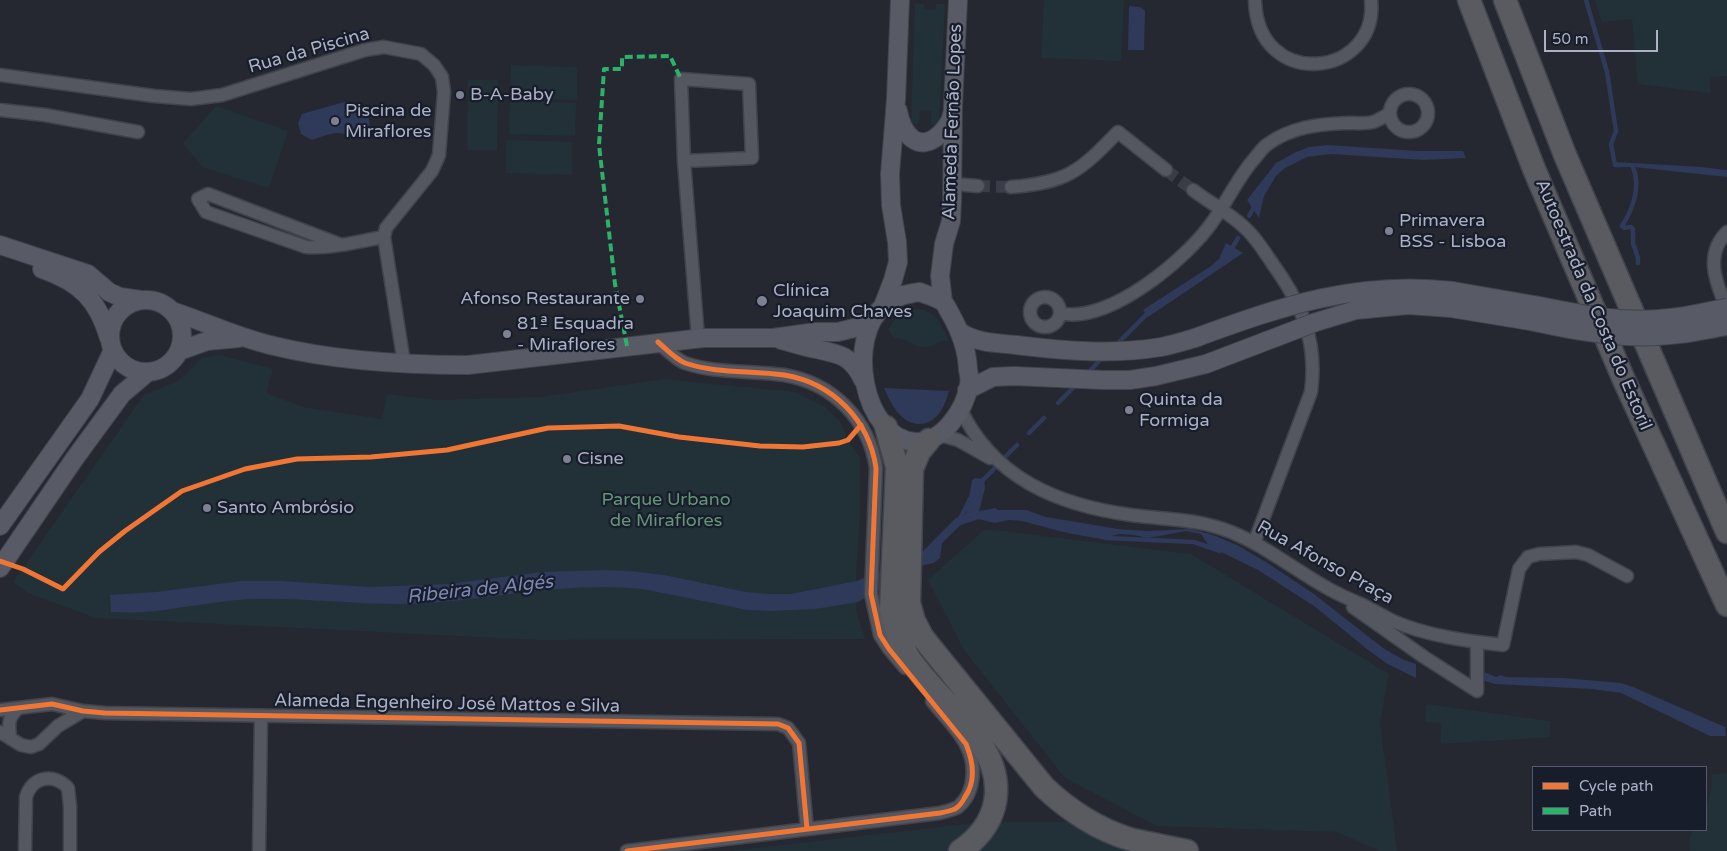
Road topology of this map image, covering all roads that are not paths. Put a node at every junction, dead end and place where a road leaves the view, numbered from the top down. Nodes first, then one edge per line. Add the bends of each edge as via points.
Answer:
1 (958, 0) edge
2 (1255, 0) edge
3 (1371, 0) edge
4 (1469, 0) edge
5 (1505, 0) edge
6 (898, 2) edge
7 (0, 75) edge
8 (896, 99) junction
9 (953, 106) junction
10 (0, 110) edge
11 (1390, 113) dead end
12 (138, 132) dead end
13 (684, 161) junction
14 (1166, 170) tunnel mouth
15 (953, 184) junction
16 (978, 186) tunnel mouth
17 (1012, 187) tunnel mouth
18 (1193, 190) tunnel mouth
19 (1220, 210) junction
20 (1727, 232) edge
21 (384, 237) junction
22 (339, 244) junction
23 (0, 245) edge
24 (0, 255) edge
25 (142, 300) junction
26 (944, 302) junction
27 (1727, 309) edge
28 (172, 311) junction
29 (879, 311) junction
30 (1060, 313) dead end
31 (1727, 326) edge
32 (960, 332) junction
33 (245, 338) junction
34 (698, 338) junction
35 (773, 338) junction
36 (658, 342) junction
37 (112, 347) junction
38 (179, 351) junction
39 (404, 363) junction
40 (148, 372) junction
41 (864, 381) junction
42 (967, 390) junction
43 (960, 408) junction
44 (886, 427) junction
45 (934, 437) junction
46 (1003, 466) junction
47 (0, 526) edge
48 (1727, 532) edge
49 (1254, 543) junction
50 (0, 568) edge
51 (1627, 576) dead end
52 (1329, 589) junction
53 (1727, 605) edge
54 (1477, 642) junction
55 (19, 708) junction
56 (0, 710) edge
57 (83, 711) junction
58 (261, 716) junction
59 (5, 735) edge
60 (807, 829) junction
61 (25, 851) edge
62 (70, 851) edge
63 (259, 851) edge
64 (627, 851) edge
65 (960, 851) edge
66 (1187, 851) edge

1 - 9 street, Alameda Fernão Lopes
2 - 3 street via 1255,16 1261,33 1273,49 1289,59 1307,64 1335,60 1358,44 1368,28
4 - 53 highway, Autoestrada da Costa do Estoril via 1534,169 1624,380
5 - 48 highway, Autoestrada da Costa do Estoril via 1565,155
6 - 8 street
7 - 21 street, Rua da Piscina via 191,99 222,95 365,50 400,49 421,54 442,77 444,92 439,155 432,171 386,228
8 - 9 street via 904,130 910,137 924,142 932,140 945,128
8 - 29 street via 890,189 898,262
9 - 15 street, Alameda Fernão Lopes
10 - 12 street
11 - 19 street via 1373,122 1311,126 1278,137 1266,145 1242,174
13 - 13 street via 681,79 749,84 752,158
13 - 34 street
14 - 17 street via 1118,132 1090,160 1068,176 1044,184
15 - 16 street
15 - 26 street, Alameda Fernão Lopes via 951,221 940,276
18 - 19 street
19 - 30 street via 1188,251 1163,273 1128,296 1090,312
19 - 49 street via 1250,233 1290,288 1303,315 1312,352 1314,375 1311,392
20 - 27 street via 1716,249 1713,271
21 - 22 street
21 - 39 street
22 - 22 street via 306,246 206,212 198,199 208,194
23 - 25 street via 88,274 120,297
24 - 37 street via 45,270 78,286 98,309
25 - 28 street via 151,300
25 - 37 street via 118,312 110,331
26 - 29 street via 920,292 899,296
26 - 32 street
27 - 32 street, bridge via 1669,318 1630,319 1582,315 1496,297 1431,288 1388,289 1308,300 1195,338 1139,350 1083,352 978,340
28 - 33 street
28 - 38 street via 182,334
29 - 35 street via 858,327 847,330
29 - 41 street via 865,340
31 - 42 street, bridge via 1671,335 1630,336 1586,332 1430,305 1389,306 1338,315 1206,364 1156,376 1130,380 993,377
32 - 42 street via 967,353 970,384
33 - 38 street via 213,340
33 - 39 street via 332,357
34 - 35 street
34 - 36 street
35 - 41 street via 841,355 852,362
36 - 39 street via 468,365
36 - 60 street via 683,362 708,369 785,375 830,392 846,406 874,451 871,594 880,635 958,733 971,756 969,792 956,808 940,813
37 - 40 street via 123,364 132,370
37 - 47 street via 90,399
38 - 40 street via 159,370
40 - 50 street via 122,394
41 - 44 street via 871,403
42 - 43 street
43 - 45 street via 954,419
43 - 46 street, Rua Afonso Praça via 978,439
44 - 45 street via 897,436 917,442
44 - 65 highway via 897,467 891,608 894,624 910,659 980,743 996,782 992,816 972,843
45 - 46 street, Rua Afonso Praça via 958,440
45 - 66 highway via 919,452 912,469 909,603 923,638 1044,787 1061,803 1087,820 1132,840
46 - 49 street, Rua Afonso Praça via 1056,498 1130,515 1197,521
49 - 52 street, Rua Afonso Praça
51 - 54 street, Rua Afonso Praça via 1576,552 1528,557 1519,569 1503,645
52 - 54 street, Rua Afonso Praça via 1394,621 1447,637
52 - 54 street via 1477,691
55 - 56 street, Alameda Engenheiro José Mattos e Silva
55 - 57 street, Alameda Engenheiro José Mattos e Silva via 52,704
55 - 59 street via 11,715
57 - 58 street, Alameda Engenheiro José Mattos e Silva
57 - 59 street via 58,726 39,744 21,745
58 - 60 street, Alameda Engenheiro José Mattos e Silva via 778,724 788,728 799,743
58 - 63 street
60 - 64 street
61 - 62 street via 28,790 47,778 56,779 68,788

